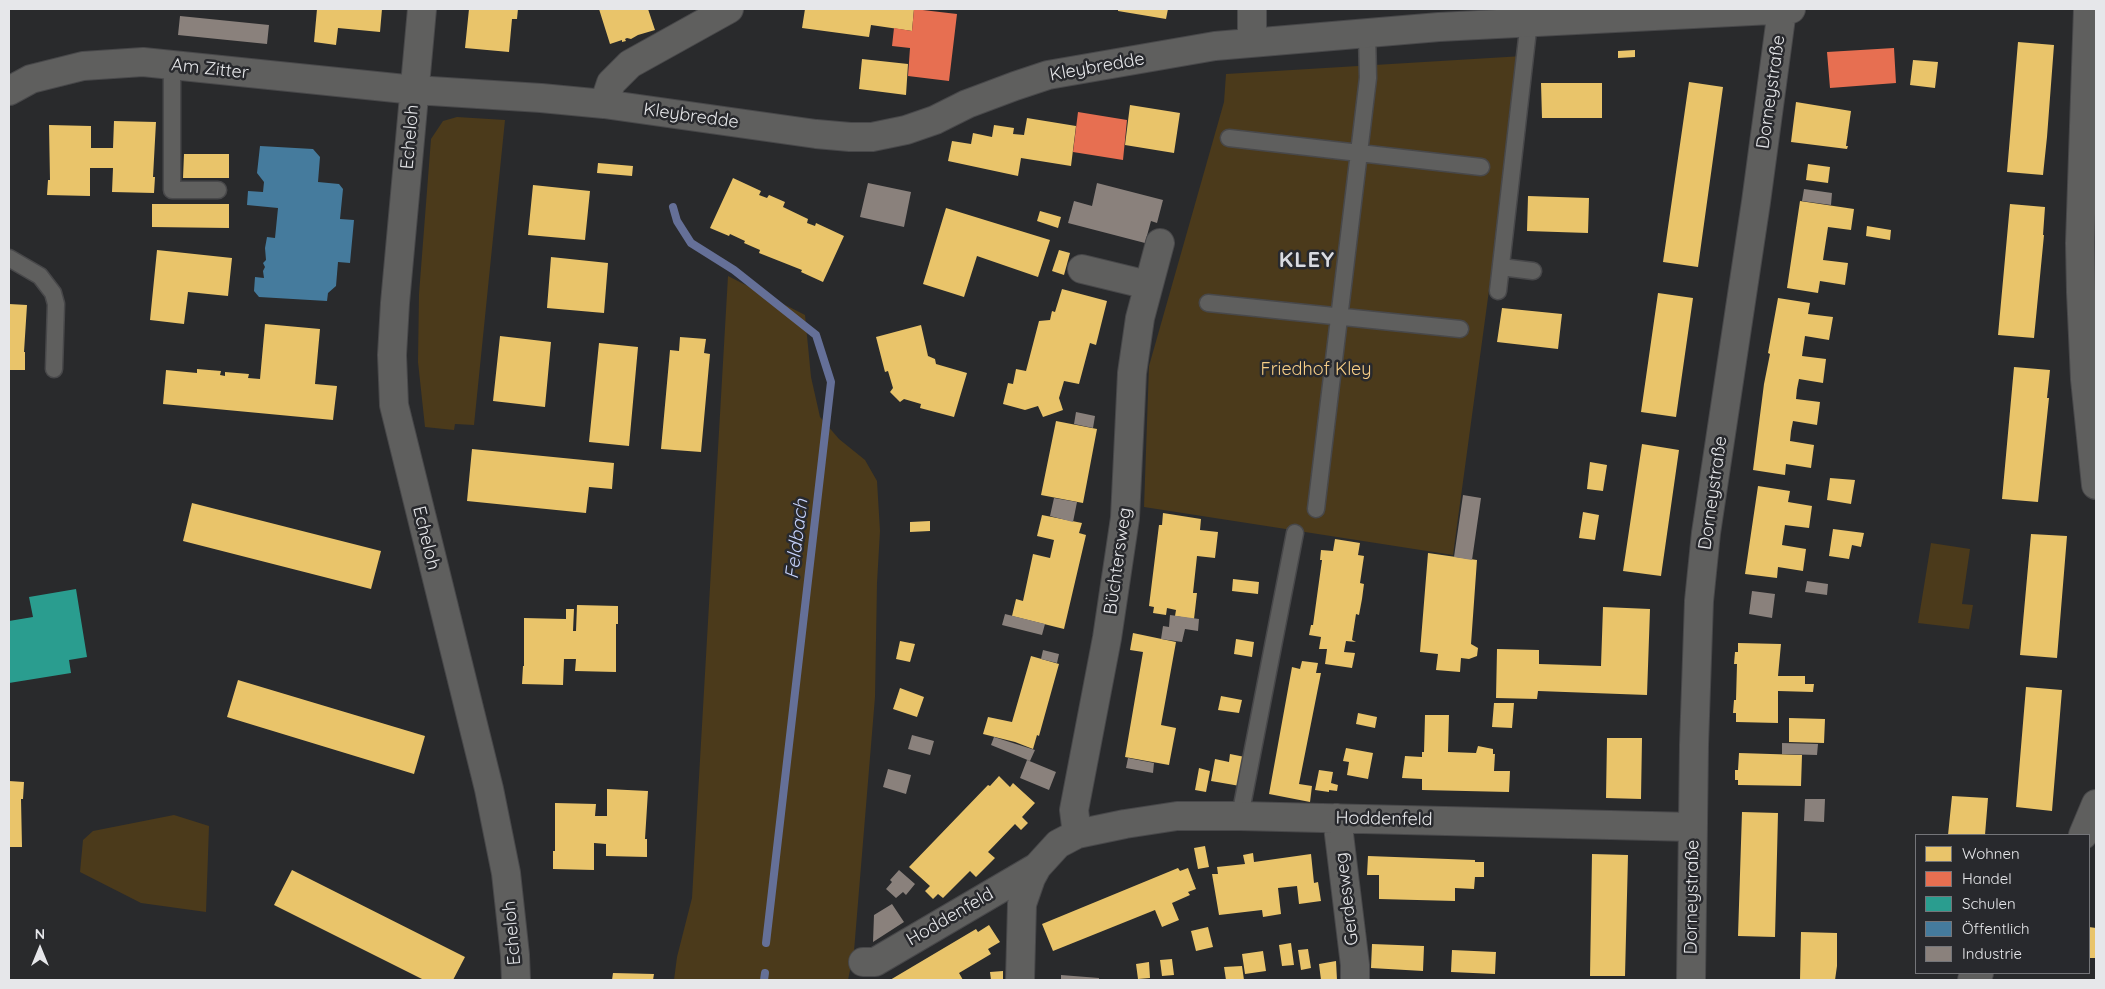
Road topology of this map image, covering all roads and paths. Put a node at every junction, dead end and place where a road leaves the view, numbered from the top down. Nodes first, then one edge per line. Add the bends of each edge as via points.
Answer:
1 (422, 9) edge
2 (729, 9) edge
3 (1252, 9) edge
4 (1787, 9) edge
5 (2088, 9) edge
6 (1529, 21) junction
7 (1367, 33) junction
8 (1252, 42) junction
9 (172, 65) junction
10 (415, 90) junction
11 (9, 91) edge
12 (604, 104) junction
13 (1229, 138) dead end
14 (1360, 154) junction
15 (1481, 167) dead end
16 (218, 190) dead end
17 (1160, 244) dead end
18 (9, 258) edge
19 (1501, 267) junction
20 (1082, 269) dead end
21 (1533, 271) dead end
22 (1148, 285) junction
23 (1498, 291) dead end
24 (1208, 303) dead end
25 (1340, 315) junction
26 (1460, 329) dead end
27 (54, 369) dead end
28 (2096, 485) edge
29 (1316, 510) dead end
30 (1296, 533) dead end
31 (2096, 804) edge
32 (1240, 816) junction
33 (1337, 818) junction
34 (1692, 827) junction
35 (1077, 834) junction
36 (2084, 834) edge
37 (1037, 867) junction
38 (863, 962) dead end
39 (516, 980) edge
40 (1020, 980) edge
41 (1354, 980) edge
42 (1691, 980) edge

1 - 10 street, Echeloh
2 - 12 street via 630,64 611,83
3 - 8 street
4 - 6 street, Kleybredde
4 - 34 street, Dorneystraße via 1706,533 1698,622
5 - 28 street via 2080,243 2085,379
6 - 7 street, Kleybredde
6 - 19 lane
7 - 8 street, Kleybredde
7 - 14 lane via 1368,78
8 - 12 street, Kleybredde via 1048,75 967,104 935,120 872,137 816,134
9 - 10 street, Am Zitter
9 - 11 street, Am Zitter via 143,62 83,66 31,79
9 - 16 lane via 172,190
10 - 12 street, Kleybredde
10 - 39 street, Echeloh via 395,303 394,405 506,873
13 - 14 lane
14 - 15 lane
14 - 25 lane
17 - 22 street, Büchtersweg
18 - 27 lane via 40,276 53,293 56,304
19 - 21 lane
19 - 23 lane
20 - 22 street
22 - 35 street, Büchtersweg via 1132,372 1125,518 1074,810
24 - 25 lane
25 - 26 lane
25 - 29 lane
30 - 32 lane
31 - 36 street
32 - 33 street, Hoddenfeld
32 - 35 street, Hoddenfeld via 1176,816
33 - 34 street, Hoddenfeld
33 - 41 street, Gerdesweg
34 - 42 street, Dorneystraße
35 - 37 street, Hoddenfeld via 1058,844
37 - 38 street, Hoddenfeld via 875,962
37 - 40 street via 1022,904

